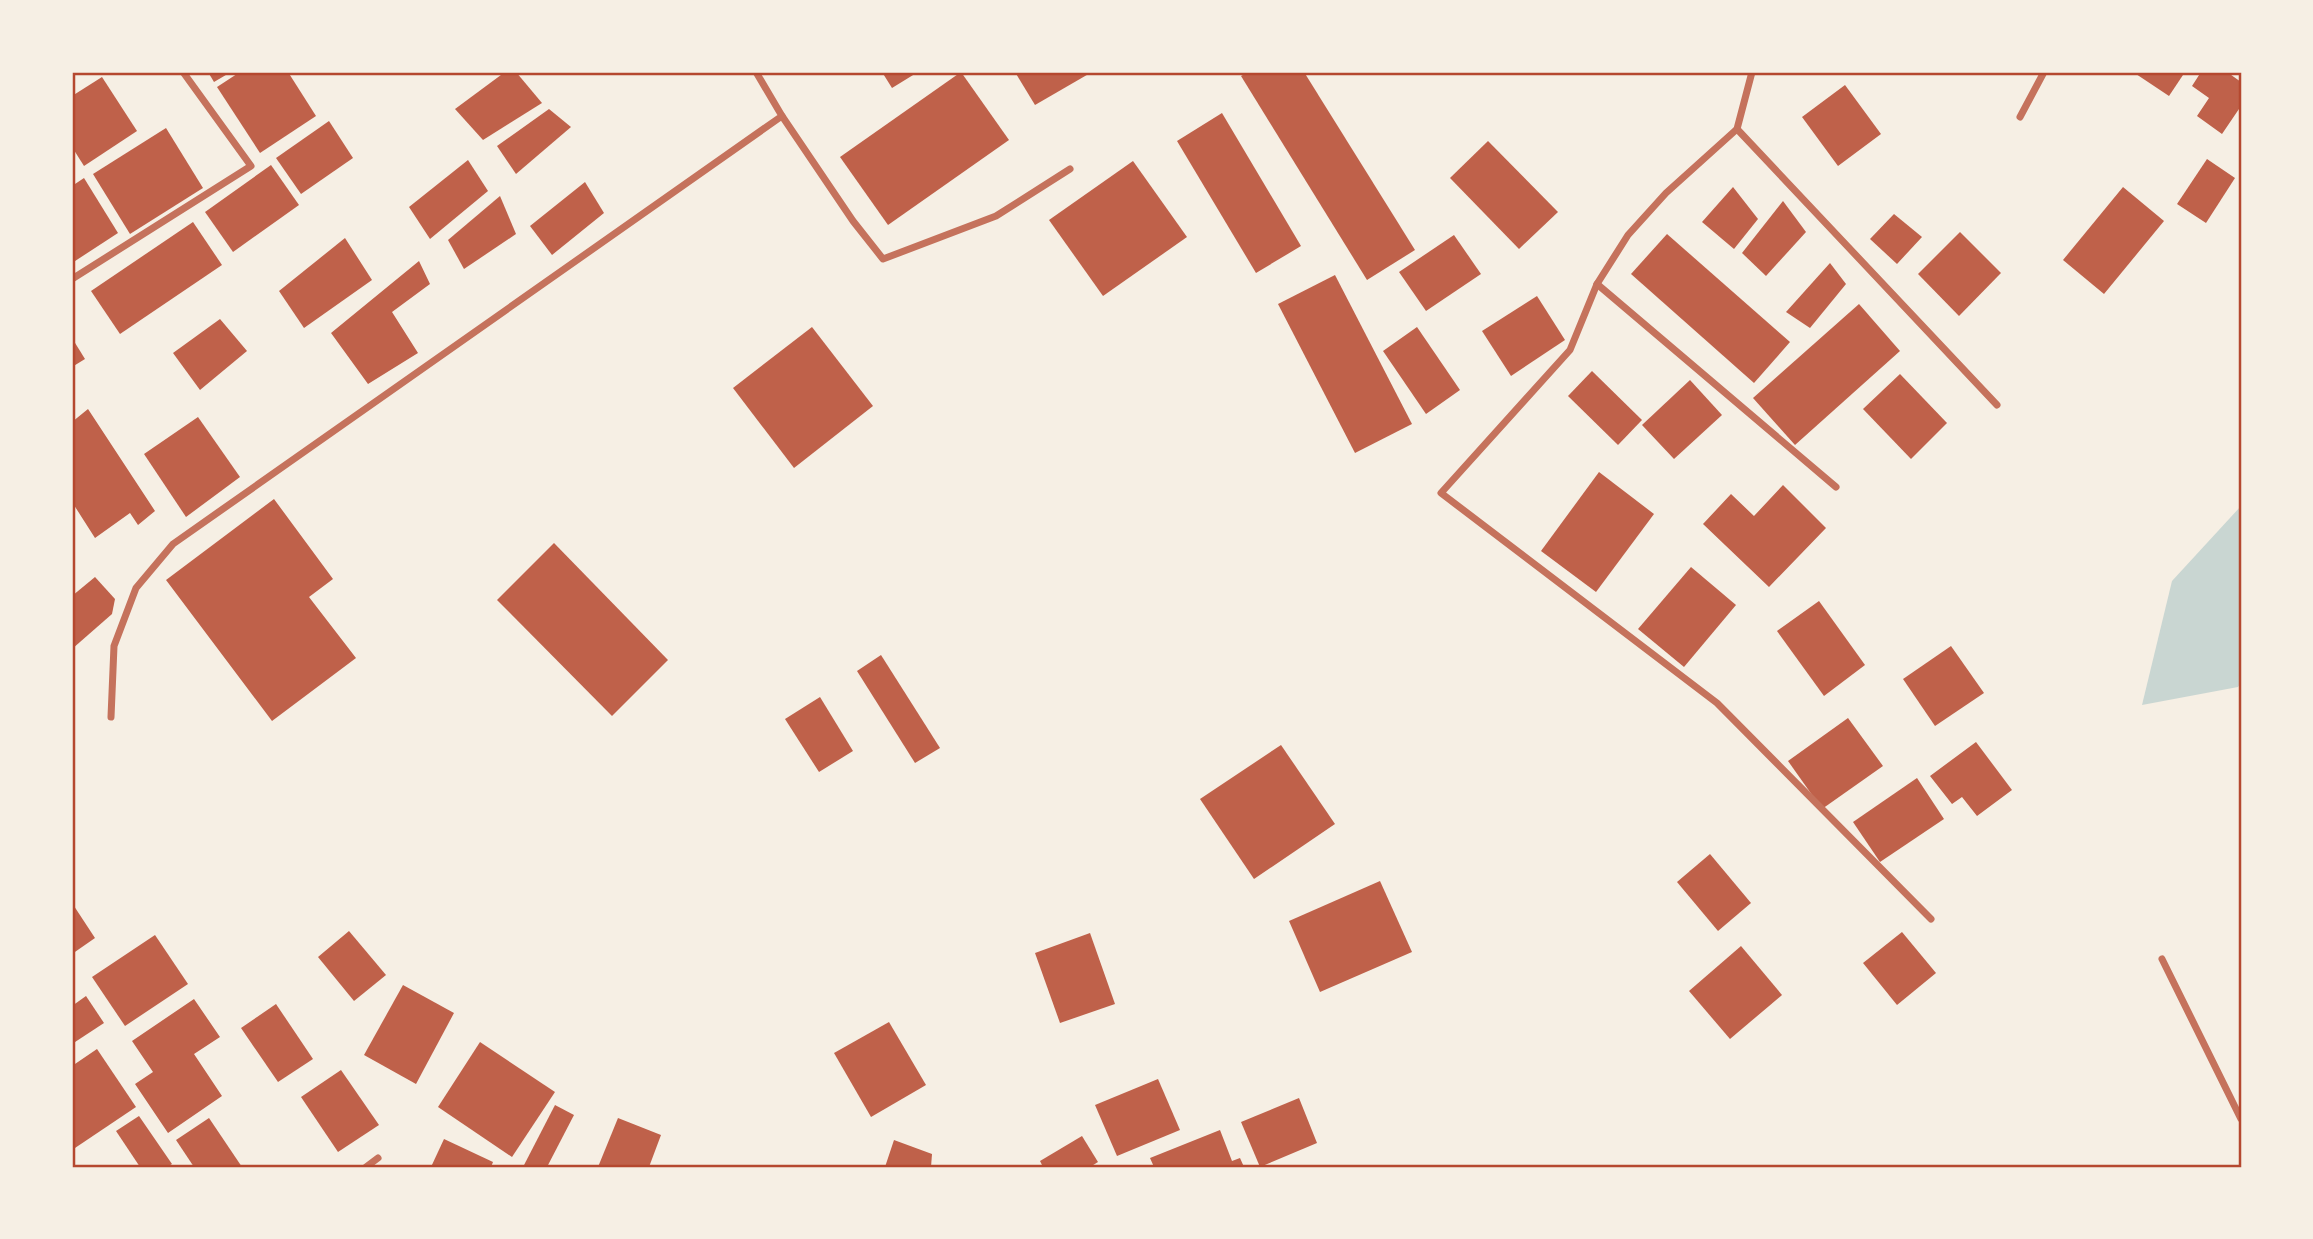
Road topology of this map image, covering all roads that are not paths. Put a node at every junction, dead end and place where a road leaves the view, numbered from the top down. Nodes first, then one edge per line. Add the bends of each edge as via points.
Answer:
1 (183, 72) edge
2 (756, 72) edge
3 (1752, 72) edge
4 (2044, 72) edge
5 (782, 116) junction
6 (2020, 117) dead end
7 (1737, 129) junction
8 (1070, 169) dead end
9 (72, 279) edge
10 (1597, 284) junction
11 (1997, 405) dead end
12 (1836, 486) dead end
13 (111, 717) dead end
14 (1931, 919) dead end
15 (2162, 959) dead end
16 (2241, 1119) edge
17 (378, 1158) dead end
18 (366, 1167) edge

1 - 9 street via 251,166
2 - 5 street
3 - 7 street
4 - 6 street
5 - 8 street via 883,259 996,216
5 - 13 street via 173,544 136,588 114,646
7 - 10 street via 1628,234
7 - 11 street
10 - 12 street
10 - 14 street via 1570,350 1441,493 1717,703
15 - 16 street
17 - 18 street

